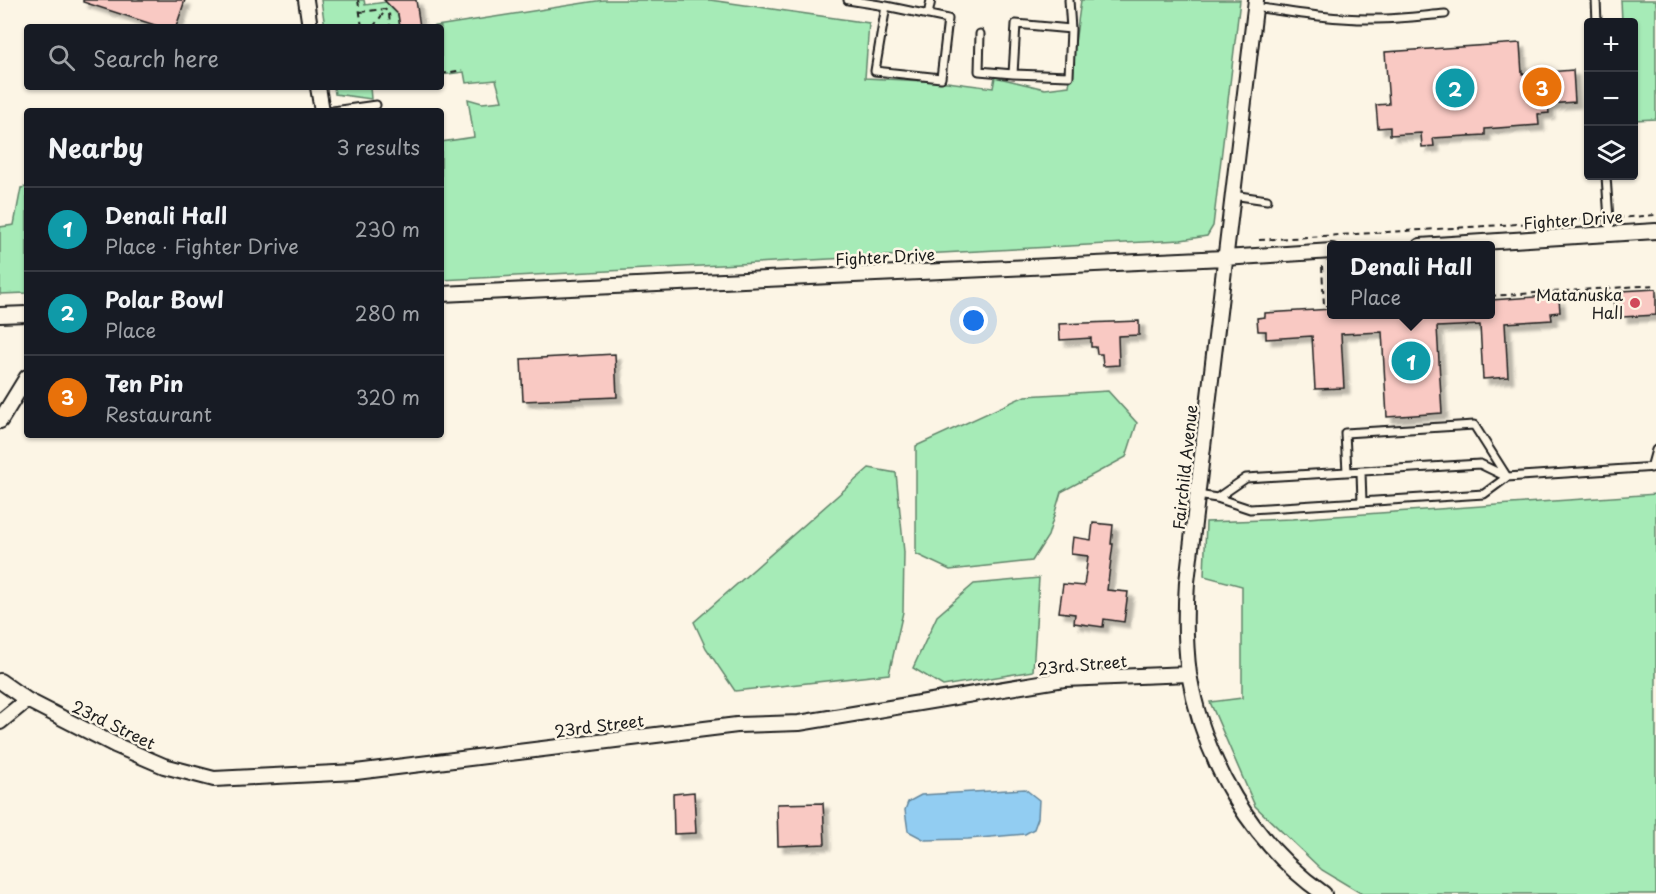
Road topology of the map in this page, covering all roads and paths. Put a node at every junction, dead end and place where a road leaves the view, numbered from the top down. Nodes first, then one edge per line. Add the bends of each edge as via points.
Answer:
1 (306, 0) edge
2 (358, 0) edge
3 (848, 0) edge
4 (931, 0) edge
5 (1069, 0) edge
6 (1596, 0) edge
7 (1256, 4) edge
8 (886, 6) junction
9 (386, 10) junction
10 (360, 12) junction
11 (1445, 14) dead end
12 (928, 15) junction
13 (1597, 18) edge
14 (310, 24) edge
15 (362, 24) edge
16 (375, 24) edge
17 (390, 24) edge
18 (1071, 29) junction
19 (980, 34) dead end
20 (462, 70) dead end
21 (444, 73) edge
22 (1014, 74) junction
23 (318, 90) edge
24 (376, 105) dead end
25 (322, 108) edge
26 (354, 108) edge
27 (1606, 180) edge
28 (1232, 195) junction
29 (1267, 200) dead end
30 (1656, 215) edge
31 (1609, 218) junction
32 (1656, 231) edge
33 (1610, 234) junction
34 (1259, 240) dead end
35 (1495, 241) edge
36 (1327, 251) edge
37 (1224, 258) junction
38 (1322, 264) dead end
39 (1656, 285) edge
40 (444, 294) edge
41 (1495, 296) edge
42 (1327, 306) edge
43 (24, 314) edge
44 (0, 315) edge
45 (24, 381) edge
46 (0, 421) edge
47 (1656, 450) edge
48 (1653, 468) edge
49 (1347, 472) junction
50 (1361, 472) junction
51 (1507, 477) junction
52 (1197, 495) junction
53 (1217, 498) junction
54 (1362, 502) junction
55 (1190, 674) junction
56 (0, 681) edge
57 (27, 700) junction
58 (0, 722) edge
59 (1324, 894) edge

1 - 14 street
2 - 10 path
3 - 8 lane
4 - 12 lane
5 - 18 lane
6 - 13 lane
7 - 11 lane via 1298,14 1373,20
7 - 28 street, Fairchild Avenue
8 - 12 lane
8 - 12 lane via 875,71 941,78 948,19
9 - 10 path
9 - 16 path
9 - 17 path
10 - 15 path
18 - 22 lane via 1069,76
18 - 22 lane via 1016,24
19 - 22 lane via 979,71
20 - 21 path
23 - 25 street
24 - 26 lane
27 - 31 lane
28 - 29 lane
28 - 37 street, Fairchild Avenue
30 - 31 path
31 - 33 lane
31 - 34 path
32 - 33 street, Fighter Drive
33 - 35 street, Fighter Drive
36 - 37 street, Fighter Drive
37 - 40 street, Fighter Drive
37 - 52 street, Fairchild Avenue
38 - 42 path
39 - 41 path
43 - 44 street
45 - 46 street
47 - 48 lane
48 - 51 lane
49 - 50 lane
49 - 51 lane via 1345,433 1474,425
49 - 53 lane via 1246,478
50 - 51 lane via 1480,464
50 - 54 lane
51 - 54 lane via 1484,494
52 - 53 lane
52 - 55 street, Fairchild Avenue via 1186,582
53 - 54 lane via 1250,509
55 - 57 street, 23rd Street via 1064,679 799,723 737,725 356,772 214,779 164,766
55 - 59 street, Fairchild Avenue via 1207,741 1233,795 1280,856
56 - 57 street, 23rd Street
57 - 58 street

